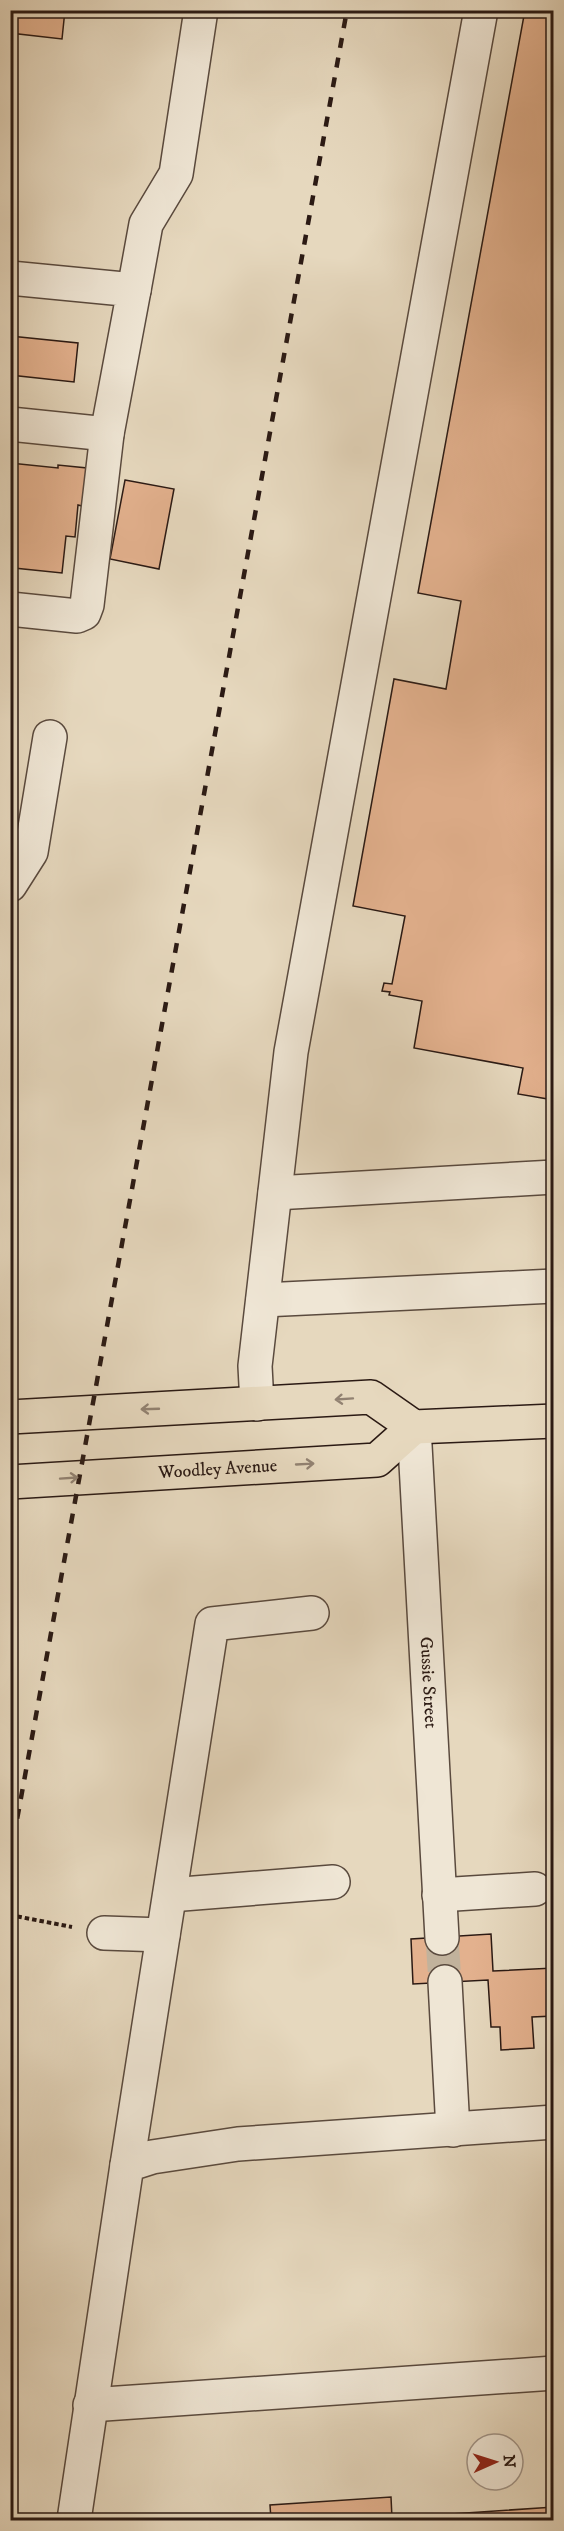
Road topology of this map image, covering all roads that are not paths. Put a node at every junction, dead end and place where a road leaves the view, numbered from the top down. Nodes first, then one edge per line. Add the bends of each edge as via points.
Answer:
1 (201, 10) edge
2 (481, 10) edge
3 (10, 278) edge
4 (134, 290) junction
5 (10, 424) edge
6 (107, 435) junction
7 (10, 609) edge
8 (50, 737) dead end
9 (10, 885) edge
10 (554, 1177) edge
11 (275, 1193) junction
12 (554, 1286) edge
13 (263, 1300) junction
14 (257, 1404) junction
15 (10, 1417) edge
16 (554, 1421) edge
17 (414, 1427) junction
18 (10, 1482) edge
19 (312, 1613) dead end
20 (333, 1882) dead end
21 (536, 1889) dead end
22 (170, 1895) junction
23 (439, 1895) junction
24 (104, 1933) road end
25 (163, 1935) junction
26 (442, 1938) tunnel mouth
27 (445, 1982) tunnel mouth
28 (554, 2122) edge
29 (453, 2130) junction
30 (127, 2165) junction
31 (554, 2373) edge
32 (90, 2405) junction
33 (74, 2520) edge

1 - 4 lane via 176,174 146,224
2 - 11 lane via 291,1052
3 - 4 lane
4 - 6 lane
5 - 6 lane
6 - 7 lane via 84,613 77,616
8 - 9 lane via 31,852
10 - 11 lane
11 - 13 lane
12 - 13 lane
13 - 14 lane via 255,1366
14 -> 15 main road
17 -> 14 main road via 371,1397
16 - 17 main road
18 -> 17 main road, Woodley Avenue via 377,1460
17 - 23 lane, Gussie Street
19 - 22 lane via 212,1624
20 - 22 lane
21 - 23 lane
22 - 25 lane
23 - 26 lane, Gussie Street
24 - 25 lane
25 - 30 lane
27 - 29 lane
28 - 29 lane
29 - 30 lane via 238,2144 152,2157
30 - 32 lane
31 - 32 lane
32 - 33 lane

